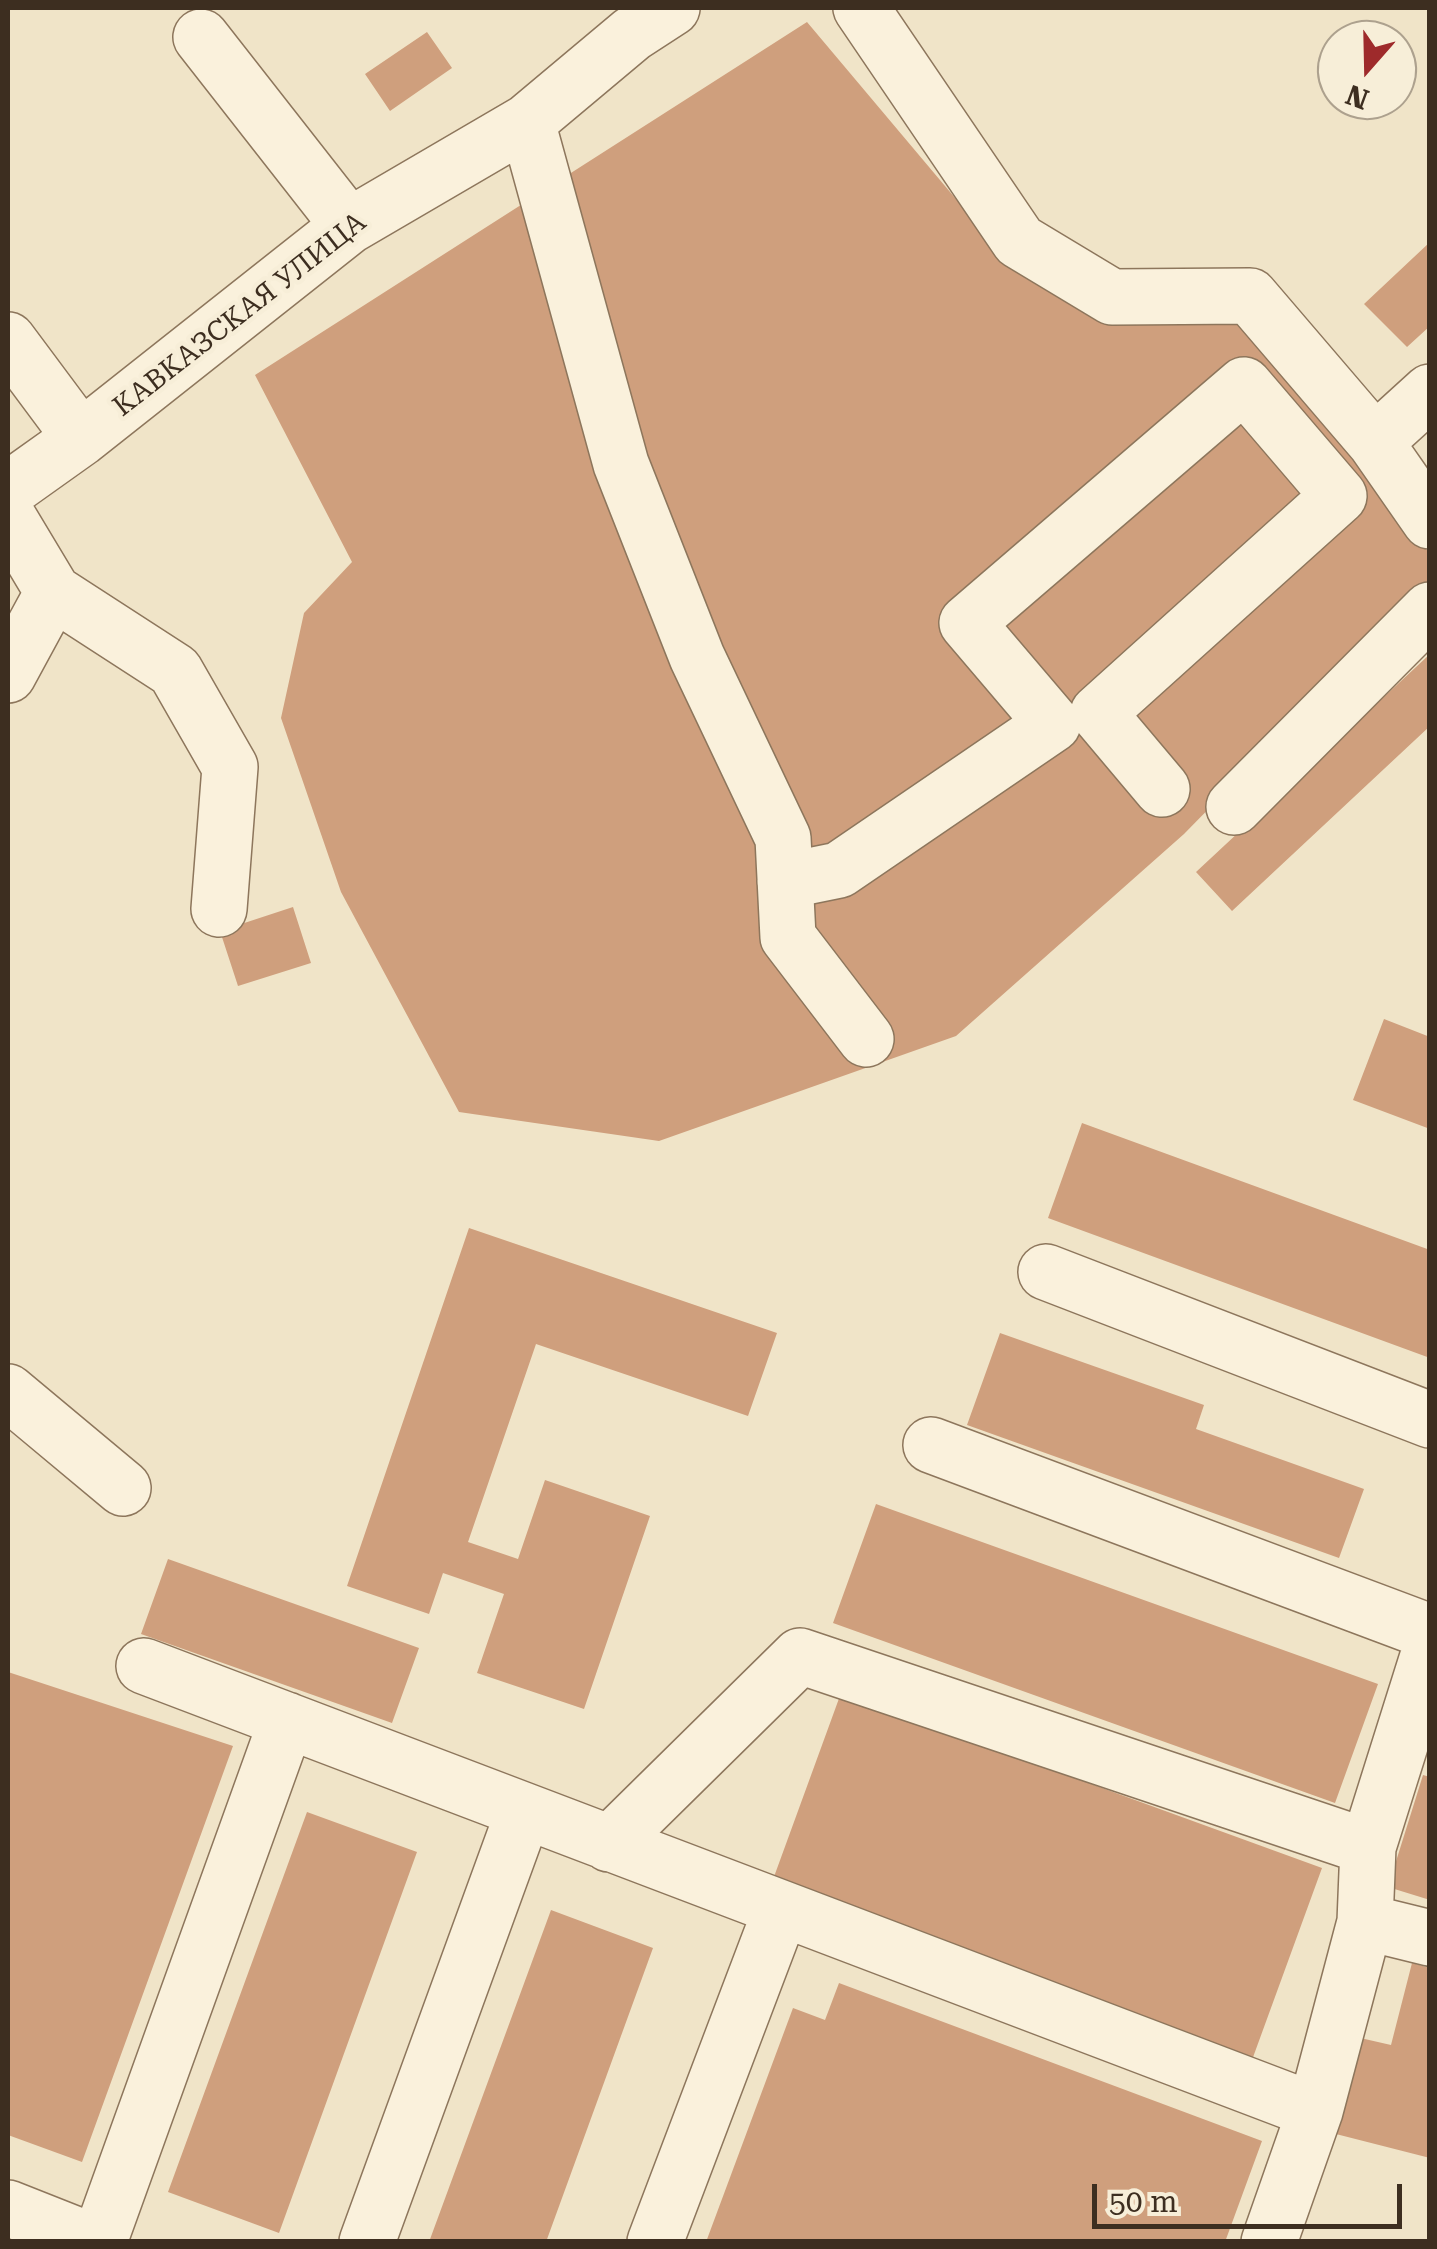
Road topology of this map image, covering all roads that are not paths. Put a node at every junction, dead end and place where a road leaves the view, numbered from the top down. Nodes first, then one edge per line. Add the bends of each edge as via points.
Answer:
1 (861, 8) edge
2 (639, 16) edge
3 (201, 38) dead end
4 (527, 122) junction
5 (349, 226) junction
6 (8, 340) edge
7 (1430, 392) edge
8 (81, 438) junction
9 (1375, 442) junction
10 (8, 490) edge
11 (8, 518) edge
12 (1430, 520) edge
13 (53, 592) junction
14 (1430, 610) edge
15 (8, 675) edge
16 (1162, 789) dead end
17 (1234, 807) dead end
18 (785, 880) junction
19 (218, 908) dead end
20 (866, 1039) dead end
21 (1046, 1272) dead end
22 (8, 1392) edge
23 (1430, 1420) edge
24 (931, 1445) dead end
25 (123, 1488) dead end
26 (1430, 1632) edge
27 (1430, 1650) edge
28 (144, 1666) dead end
29 (286, 1720) junction
30 (524, 1811) junction
31 (609, 1844) junction
32 (1368, 1847) junction
33 (781, 1910) junction
34 (1365, 1922) junction
35 (1430, 1938) edge
36 (1315, 2111) junction
37 (8, 2208) edge
38 (97, 2242) edge
39 (368, 2242) edge
40 (656, 2242) edge
41 (1269, 2242) edge

1 - 9 street via 1019,241 1112,296 1250,296
2 - 4 street, КАВКАЗСКАЯ УЛИЦА
3 - 5 street
4 - 5 street, КАВКАЗСКАЯ УЛИЦА
4 - 18 street via 621,464 696,657 782,838
5 - 8 street, КАВКАЗСКАЯ УЛИЦА
6 - 8 street
7 - 9 street
8 - 10 street, КАВКАЗСКАЯ УЛИЦА
9 - 12 street
11 - 13 street
13 - 15 street
13 - 19 street via 175,671 230,767
14 - 17 street
16 - 18 street via 1098,713 1339,496 1244,385 967,624 1053,724 839,870
18 - 20 street via 788,937
21 - 23 street
22 - 25 street
24 - 26 street
27 - 32 street
28 - 29 street
29 - 30 street
29 - 38 street
30 - 31 street
30 - 39 street
31 - 32 street via 800,1656
31 - 33 street
32 - 34 street
33 - 36 street
33 - 40 street
34 - 35 street
34 - 36 street
36 - 41 street
37 - 38 street

